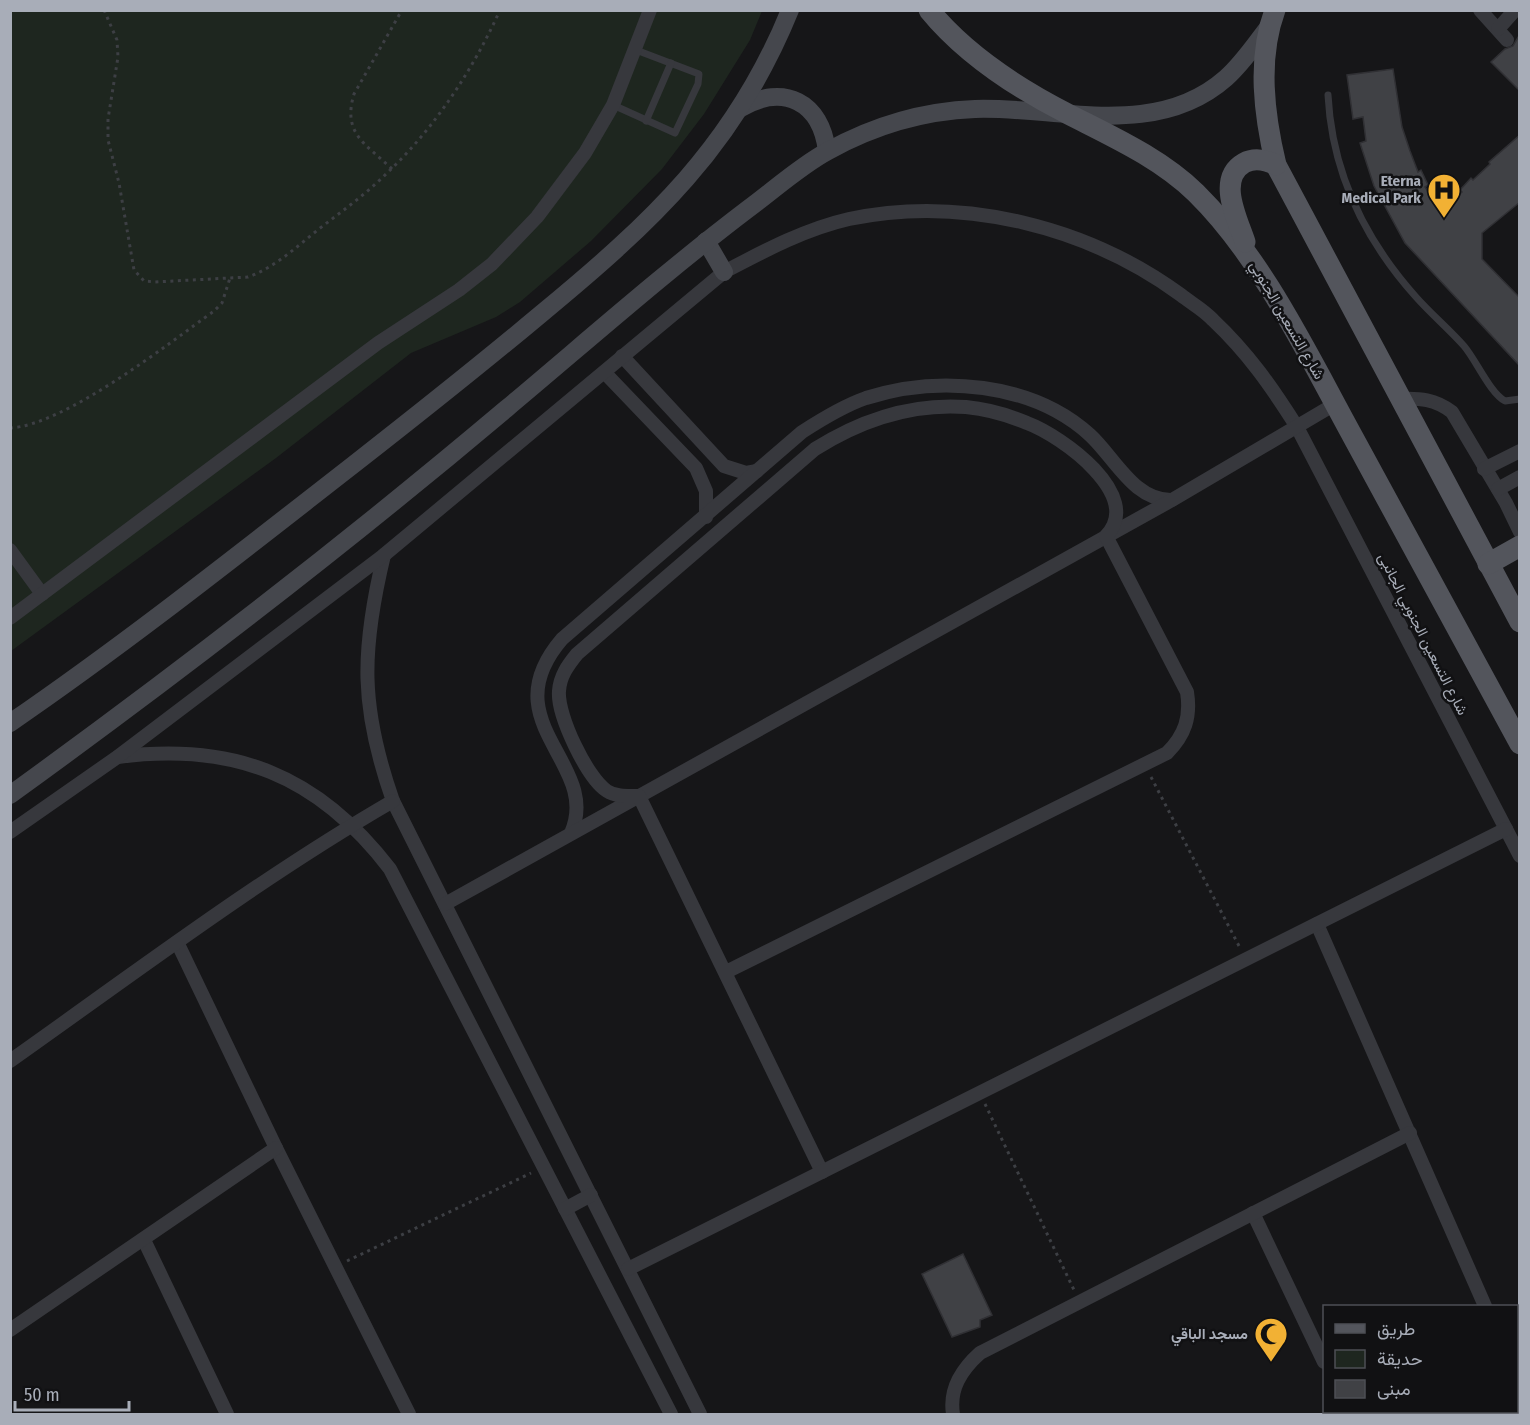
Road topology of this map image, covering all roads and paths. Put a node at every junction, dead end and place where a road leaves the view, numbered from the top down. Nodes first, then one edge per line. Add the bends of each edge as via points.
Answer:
1 (104, 10) edge
2 (402, 10) edge
3 (500, 10) edge
4 (650, 10) edge
5 (790, 10) edge
6 (929, 10) edge
7 (1515, 10) edge
8 (1483, 12) edge
9 (1272, 18) edge
10 (636, 50) junction
11 (671, 63) junction
12 (1328, 95) dead end
13 (613, 105) junction
14 (741, 108) junction
15 (1066, 113) junction
16 (646, 121) junction
17 (827, 151) junction
18 (1276, 165) junction
19 (392, 169) junction
20 (706, 241) junction
21 (1249, 254) junction
22 (724, 272) junction
23 (231, 278) junction
24 (622, 356) junction
25 (605, 373) junction
26 (1399, 399) junction
27 (1520, 399) edge
28 (1335, 404) junction
29 (1297, 427) junction
30 (10, 428) edge
31 (1520, 451) edge
32 (1484, 469) junction
33 (757, 471) junction
34 (1520, 477) edge
35 (1498, 489) junction
36 (1172, 500) junction
37 (706, 517) junction
38 (1520, 532) edge
39 (1106, 536) junction
40 (1520, 546) edge
41 (10, 550) edge
42 (384, 555) junction
43 (1488, 564) junction
44 (42, 594) junction
45 (10, 618) edge
46 (1520, 622) edge
47 (10, 723) edge
48 (1520, 744) edge
49 (116, 758) junction
50 (1145, 764) junction
51 (10, 795) edge
52 (639, 796) junction
53 (393, 801) junction
54 (352, 825) junction
55 (1506, 829) junction
56 (10, 832) edge
57 (572, 833) junction
58 (1520, 856) edge
59 (445, 904) junction
60 (1317, 924) junction
61 (177, 942) junction
62 (1246, 959) junction
63 (726, 972) junction
64 (10, 1061) edge
65 (979, 1093) junction
66 (1410, 1133) junction
67 (276, 1148) junction
68 (543, 1167) junction
69 (822, 1172) junction
70 (591, 1195) junction
71 (565, 1209) junction
72 (1253, 1213) junction
73 (144, 1240) junction
74 (335, 1267) junction
75 (628, 1269) junction
76 (1080, 1302) junction
77 (1485, 1305) edge
78 (10, 1330) edge
79 (1323, 1360) edge
80 (227, 1414) edge
81 (409, 1414) edge
82 (671, 1414) edge
83 (700, 1414) edge
84 (953, 1414) edge

1 - 23 path via 117,40 118,57 108,140 134,270 144,281 154,282
2 - 19 path via 354,94 349,110 350,125
3 - 19 path via 478,55 438,114
4 - 10 street
5 - 14 street
6 - 15 main road, شارع التسعين الجنوبي via 945,30 985,62
7 - 8 street via 1503,34
9 - 15 street via 1246,57 1225,79 1177,106 1124,116
9 - 18 main road via 1265,91
10 - 11 lane
10 - 13 street
11 - 16 lane
11 - 16 lane via 700,75 677,132
12 - 27 lane via 1338,164 1372,238 1417,299 1474,359 1496,395 1505,401
13 - 16 lane
13 - 44 street via 560,187 492,264 378,343
14 - 17 street via 773,96 794,100 819,121
14 - 47 street via 685,182 604,262 466,376 165,612
15 - 17 street via 977,109 936,113 884,126
15 - 21 main road, شارع التسعين الجنوبي via 1107,132 1170,171 1208,205
17 - 20 street
18 - 21 main road via 1253,160 1239,167 1231,181 1231,197
18 - 26 main road
19 - 23 path via 289,255 261,272
20 - 22 street
20 - 51 street via 493,420 186,666
21 - 28 main road, شارع التسعين الجنوبي
22 - 24 street, شارع التسعين الجنوبي الجانبى
22 - 29 street, شارع التسعين الجنوبي الجانبى via 782,242 849,219 927,211 1004,218 1080,238 1149,272 1212,318 1264,375
23 - 30 path via 222,303 214,311 111,384 47,417
24 - 25 street, شارع التسعين الجنوبي الجانبى
24 - 33 street via 724,466 746,473
25 - 37 street via 696,468 706,491
25 - 42 street, شارع التسعين الجنوبي الجانبى
26 - 32 street via 1430,400 1452,412
26 - 43 main road
28 - 29 street
28 - 48 main road, شارع التسعين الجنوبي
29 - 36 street
29 - 55 street, شارع التسعين الجنوبي الجانبى
31 - 32 street
32 - 35 street
33 - 36 street via 802,432 864,399 933,385 968,386 1037,403 1068,419 1104,450 1141,492
33 - 37 street
34 - 35 street
35 - 38 street
36 - 39 street
37 - 57 street via 562,639 541,671 538,711 576,793 578,814
39 - 50 street via 1187,692 1188,719 1184,732 1167,753
39 - 52 street
39 - 52 street via 1118,514 1114,497 1074,450 1028,423 966,407 934,407 871,419 842,432 815,449 568,665 561,678 560,707 589,771 609,792
40 - 43 main road
41 - 44 street
42 - 49 street, شارع التسعين الجنوبي الجانبى
42 - 53 street via 367,642 366,680 377,755
43 - 46 main road
44 - 45 street
49 - 54 street via 184,752 250,763 311,791
49 - 56 street, شارع التسعين الجنوبي الجانبى
50 - 62 path
50 - 63 street
52 - 57 street
52 - 63 street
53 - 54 street
53 - 59 street
54 - 61 street
54 - 68 street via 390,869
55 - 58 street, شارع التسعين الجنوبي الجانبى
55 - 60 street
57 - 59 street
59 - 70 street
60 - 62 street
60 - 66 street
61 - 64 street
61 - 67 street
62 - 65 street
63 - 69 street
65 - 69 street
65 - 76 path
66 - 72 street
66 - 77 street
67 - 73 street
67 - 74 street
68 - 71 street
68 - 74 path
69 - 75 street
70 - 71 street
70 - 75 street
71 - 82 street
72 - 76 street
72 - 79 street
73 - 78 street
73 - 80 street
74 - 81 street
75 - 83 street
76 - 84 street via 980,1353 968,1363 953,1390

